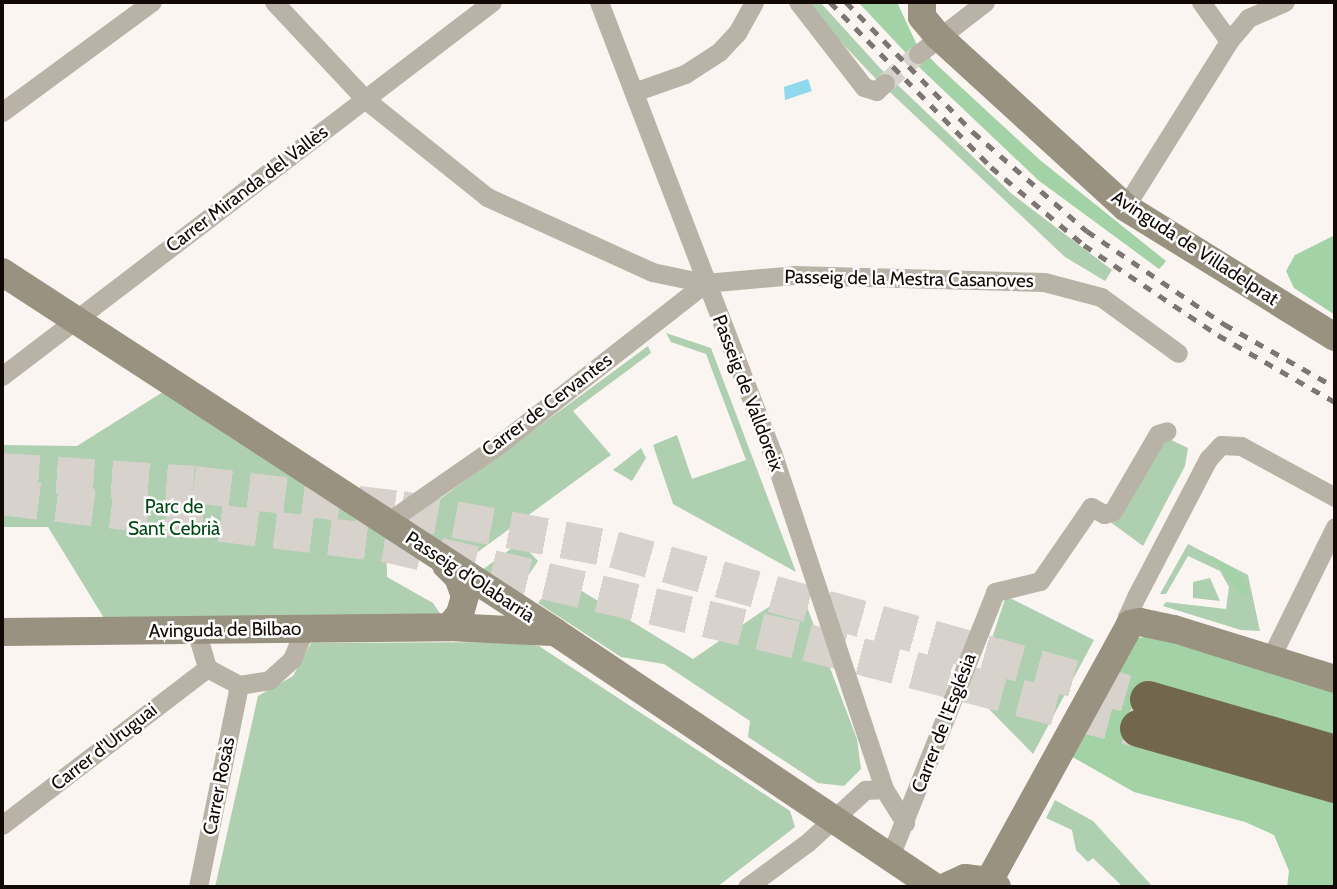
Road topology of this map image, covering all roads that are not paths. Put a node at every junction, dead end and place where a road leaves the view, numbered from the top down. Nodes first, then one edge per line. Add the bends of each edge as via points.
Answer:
1 (152, 2) edge
2 (274, 2) edge
3 (492, 2) edge
4 (599, 2) edge
5 (754, 2) edge
6 (798, 2) edge
7 (985, 2) edge
8 (1201, 2) edge
9 (1285, 2) edge
10 (922, 22) edge
11 (1229, 41) junction
12 (885, 83) dead end
13 (634, 92) junction
14 (366, 100) junction
15 (2, 112) edge
16 (1125, 207) junction
17 (2, 272) edge
18 (705, 283) junction
19 (74, 319) junction
20 (1335, 337) edge
21 (1178, 353) dead end
22 (2, 376) edge
23 (1167, 431) dead end
24 (1335, 497) edge
25 (386, 523) junction
26 (1335, 527) edge
27 (434, 553) junction
28 (508, 602) junction
29 (1130, 625) junction
30 (449, 627) junction
31 (305, 629) junction
32 (196, 631) junction
33 (2, 632) edge
34 (555, 632) junction
35 (1270, 659) junction
36 (206, 668) junction
37 (1335, 679) edge
38 (239, 685) junction
39 (1335, 753) edge
40 (1335, 784) edge
41 (884, 789) junction
42 (836, 818) junction
43 (905, 823) junction
44 (2, 825) edge
45 (891, 855) junction
46 (993, 884) edge
47 (198, 887) edge
48 (747, 887) edge
49 (935, 887) edge
50 (945, 887) edge

1 - 15 street
2 - 14 street, Passeig de la Mestra Casanoves
3 - 14 street, Carrer Miranda del Vallès
4 - 13 street, Passeig de Valldoreix
5 - 13 street via 737,33 719,52 685,74
6 - 12 street via 864,87 876,90
7 - 10 street
8 - 11 street
9 - 11 street via 1248,18
10 - 16 street, Avinguda de Villadelprat
11 - 16 street
13 - 18 street, Passeig de Valldoreix
14 - 18 street, Passeig de la Mestra Casanoves via 487,197 652,272
14 - 19 street, Carrer Miranda del Vallès
16 - 20 street, Avinguda de Villadelprat
17 - 19 street, Passeig d'Olabarria
18 - 21 street, Passeig de la Mestra Casanoves via 794,275 1044,282 1101,297
18 - 25 street, Carrer de Cervantes via 501,443
18 - 41 street, Passeig de Valldoreix via 772,452
19 - 22 street, Carrer Miranda del Vallès
19 - 25 street, Passeig d'Olabarria
23 - 43 street, Carrer de l'Església via 1158,434 1113,511 1104,514 1091,507 1040,581 995,592
24 - 29 street via 1241,446 1221,445 1208,459 1136,595 1127,617
25 - 27 street, Passeig d'Olabarria
26 - 35 street
27 - 28 street, Passeig d'Olabarria
27 - 30 street via 458,577 465,596 460,614
28 - 30 street
28 - 34 street, Passeig d'Olabarria
29 - 35 street via 1147,622
29 - 46 street
30 - 31 street, Avinguda de Bilbao
30 - 34 street, Avinguda de Bilbao
31 - 32 street, Avinguda de Bilbao
31 - 38 street via 292,659 269,680
32 - 33 street, Avinguda de Bilbao
32 - 36 street
34 - 42 street, Passeig d'Olabarria
35 - 37 street
36 - 38 street
36 - 44 street, Carrer d'Uruguai
38 - 47 street, Carrer Rosàs
39 - 40 highway via 1143,713
41 - 42 street via 865,790
41 - 43 street, Passeig de Valldoreix
42 - 45 street, Passeig d'Olabarria
42 - 48 street
43 - 45 street, Carrer de l'Església
45 - 49 street, Passeig d'Olabarria
46 - 50 street via 965,878

